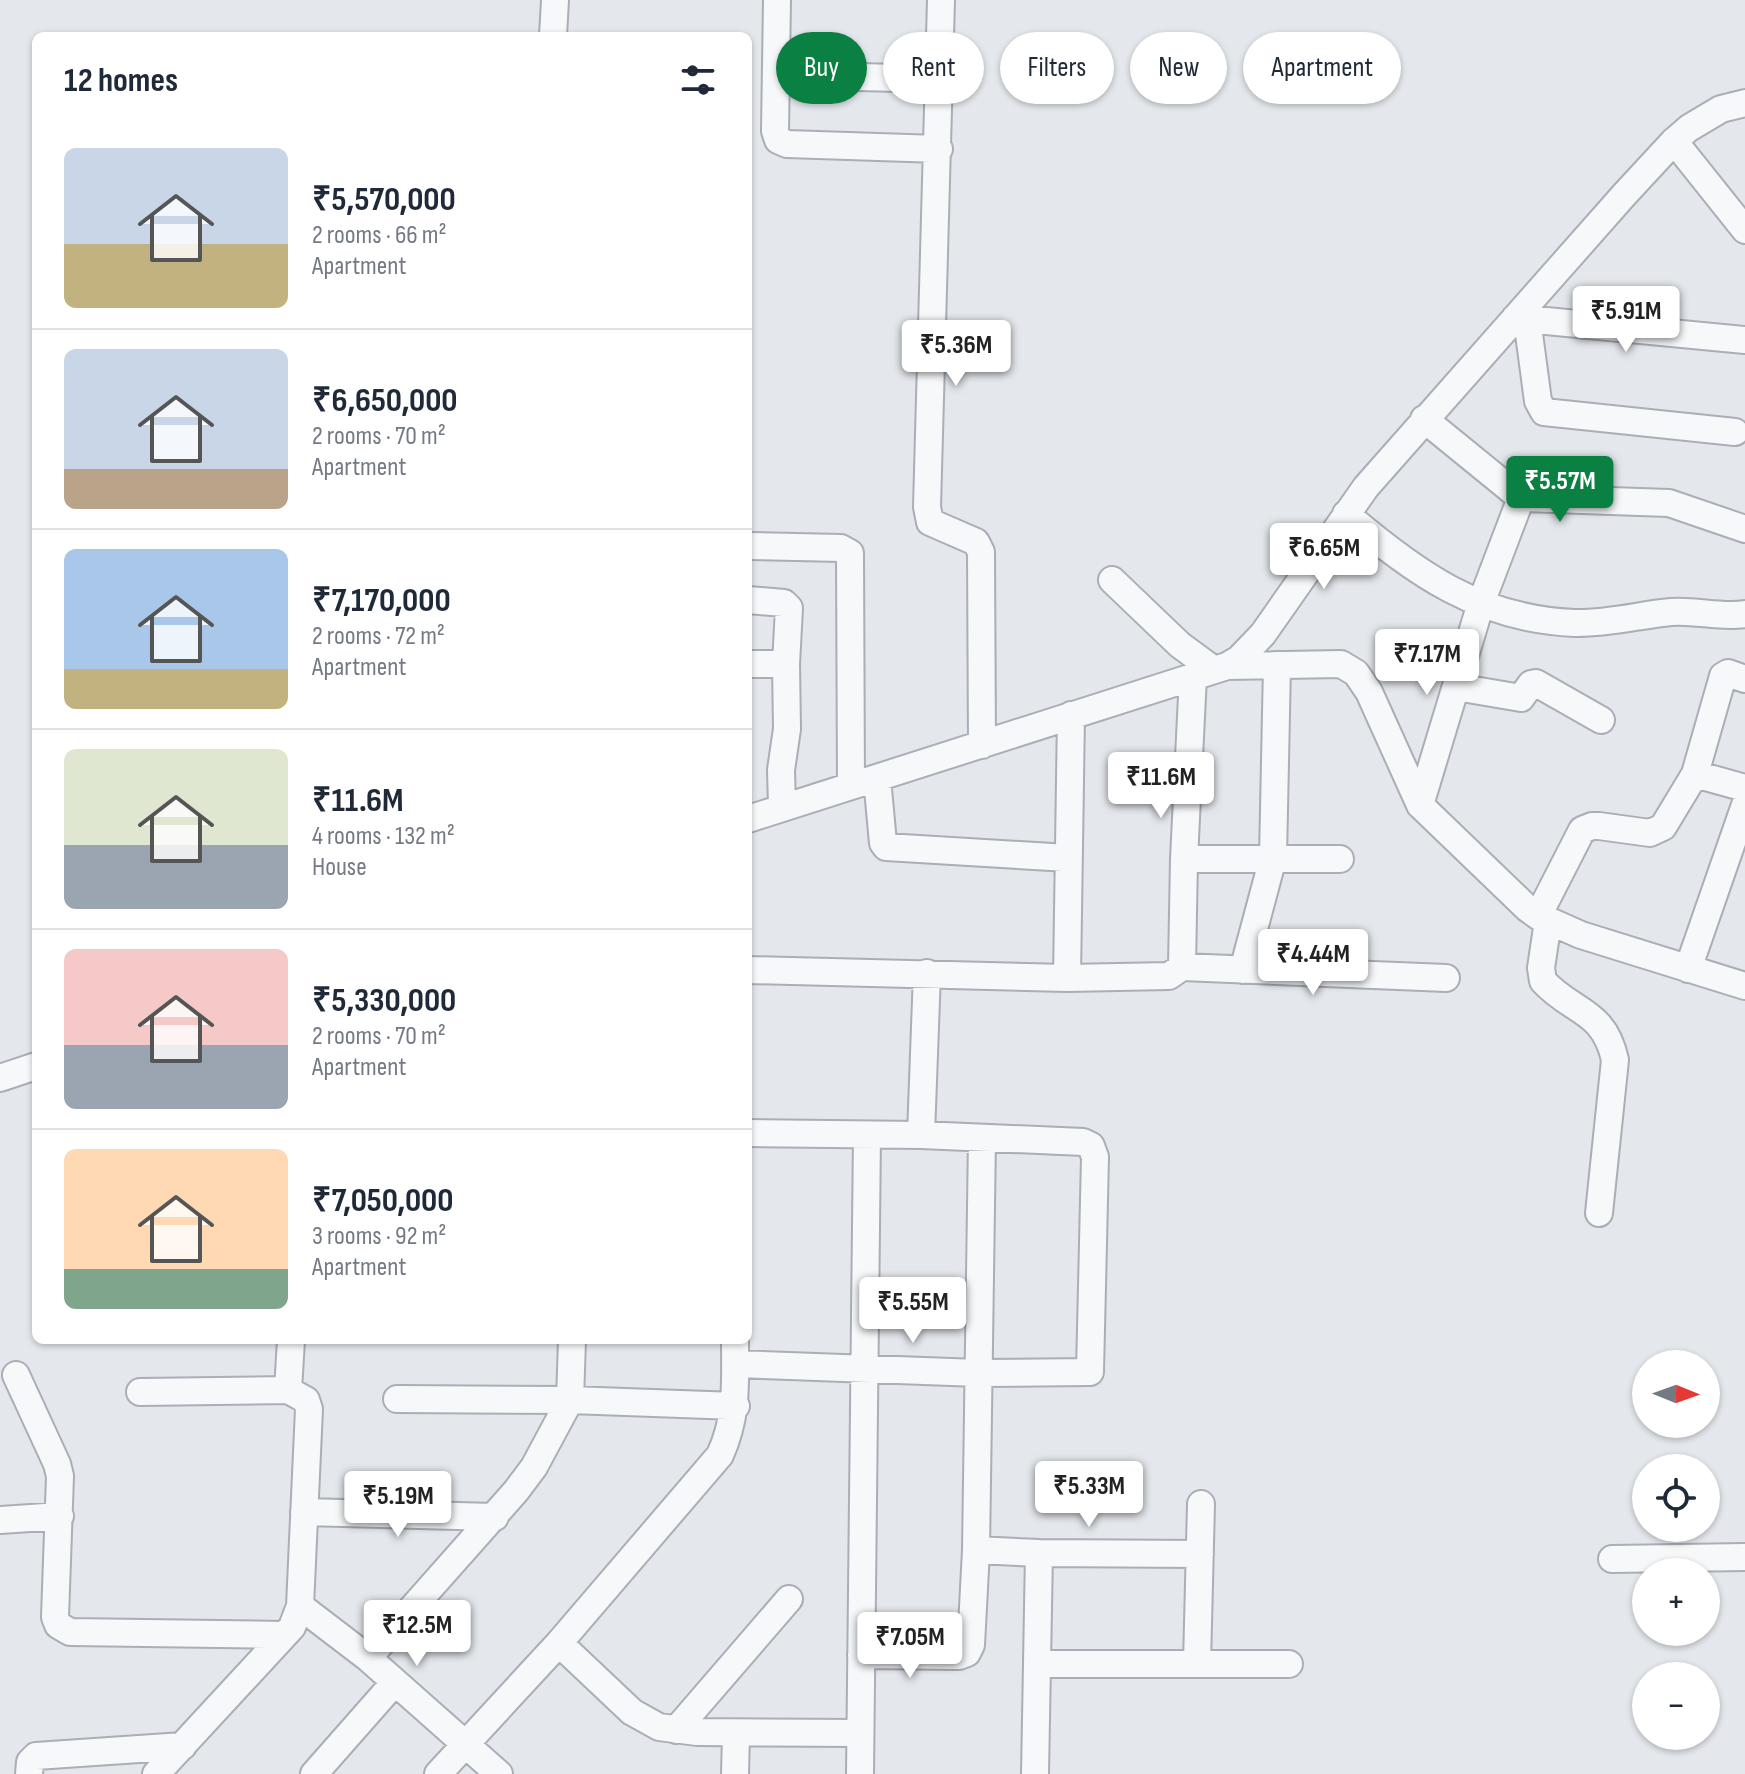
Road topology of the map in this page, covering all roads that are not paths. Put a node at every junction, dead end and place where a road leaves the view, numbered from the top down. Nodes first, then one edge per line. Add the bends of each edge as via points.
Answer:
1 (555, 0) edge
2 (777, 0) edge
3 (941, 0) edge
4 (553, 32) edge
5 (777, 32) edge
6 (941, 32) edge
7 (776, 75) edge
8 (1745, 103) edge
9 (940, 104) edge
10 (1674, 141) junction
11 (939, 149) junction
12 (1745, 230) edge
13 (1521, 319) junction
14 (1745, 340) edge
15 (1424, 419) junction
16 (1735, 432) dead end
17 (1521, 498) junction
18 (1346, 514) junction
19 (1745, 529) edge
20 (752, 546) edge
21 (1112, 580) dead end
22 (752, 600) edge
23 (1481, 603) junction
24 (1745, 614) edge
25 (752, 664) edge
26 (786, 664) junction
27 (1277, 665) junction
28 (1211, 671) junction
29 (1745, 679) edge
30 (1456, 687) junction
31 (1071, 715) junction
32 (1601, 720) dead end
33 (982, 745) junction
34 (1695, 774) junction
35 (877, 778) junction
36 (851, 785) junction
37 (1745, 788) edge
38 (1420, 805) junction
39 (1745, 805) edge
40 (782, 806) junction
41 (752, 817) edge
42 (1068, 858) junction
43 (1273, 858) junction
44 (1184, 859) junction
45 (1340, 859) dead end
46 (1735, 869) edge
47 (1543, 918) junction
48 (1182, 967) junction
49 (1688, 969) junction
50 (752, 970) edge
51 (1243, 970) junction
52 (927, 973) junction
53 (1067, 978) junction
54 (1446, 978) dead end
55 (1745, 986) edge
56 (32, 1067) edge
57 (0, 1078) edge
58 (752, 1133) edge
59 (867, 1135) junction
60 (921, 1135) junction
61 (982, 1138) junction
62 (1599, 1213) dead end
63 (291, 1344) edge
64 (572, 1344) edge
65 (735, 1352) edge
66 (863, 1367) junction
67 (978, 1373) junction
68 (16, 1375) dead end
69 (288, 1390) junction
70 (140, 1392) dead end
71 (397, 1399) dead end
72 (570, 1400) junction
73 (736, 1406) junction
74 (1201, 1504) dead end
75 (304, 1512) junction
76 (60, 1516) junction
77 (495, 1517) junction
78 (0, 1520) edge
79 (976, 1550) junction
80 (1039, 1553) junction
81 (1200, 1554) junction
82 (1745, 1557) edge
83 (1612, 1559) dead end
84 (789, 1599) dead end
85 (300, 1606) junction
86 (284, 1635) junction
87 (559, 1643) junction
88 (861, 1655) junction
89 (368, 1658) junction
90 (1037, 1664) junction
91 (1197, 1664) junction
92 (1289, 1664) dead end
93 (395, 1682) junction
94 (676, 1730) junction
95 (736, 1733) junction
96 (860, 1733) junction
97 (465, 1743) junction
98 (183, 1746) junction
99 (29, 1774) edge
100 (156, 1774) edge
101 (314, 1774) edge
102 (438, 1774) edge
103 (499, 1774) edge
104 (735, 1774) edge
105 (860, 1774) edge
106 (1035, 1774) edge

1 - 4 street
2 - 5 street
3 - 6 street
7 - 11 street via 775,131 782,143
8 - 10 street via 1703,118
9 - 11 street
10 - 12 street
10 - 13 street
11 - 33 street via 927,507 930,522 976,542 981,552
13 - 14 street
13 - 15 street
13 - 16 street via 1544,412
15 - 17 street
15 - 18 street
17 - 19 street via 1669,503
17 - 23 street
18 - 23 street via 1422,575
18 - 28 street via 1263,634 1239,659
20 - 36 street via 845,548 850,553
21 - 28 street
22 - 26 street via 789,606
23 - 24 street via 1573,623 1672,612
23 - 30 street
25 - 26 street
26 - 40 street
27 - 28 street
27 - 38 street via 1341,664 1356,673
27 - 43 street
28 - 31 street
28 - 44 street
29 - 34 street via 1732,673 1723,676
30 - 32 street via 1521,698 1536,683
30 - 38 street
31 - 33 street
31 - 42 street
33 - 35 street
34 - 37 street
34 - 47 street via 1657,831 1599,826 1582,830
35 - 36 street
35 - 42 street via 883,843 888,848
36 - 40 street
38 - 47 street
39 - 46 street
40 - 41 street
42 - 53 street
43 - 44 street
43 - 45 street
43 - 51 street
44 - 48 street
46 - 49 street
47 - 49 street
47 - 62 street via 1543,981 1598,1022 1612,1044 1615,1060
48 - 51 street
48 - 53 street via 1169,976
49 - 55 street
50 - 52 street
51 - 54 street
52 - 53 street
52 - 60 street
56 - 57 street
58 - 59 street
59 - 60 street
59 - 66 street
60 - 61 street
61 - 67 street
61 - 67 street via 1083,1142 1094,1149 1095,1157 1090,1372
63 - 69 street
64 - 72 street
65 - 66 street
65 - 73 street
66 - 67 street
66 - 88 street
67 - 79 street
68 - 76 street via 57,1464
69 - 70 street
69 - 75 street via 306,1400 309,1409
71 - 72 street
72 - 73 street
72 - 77 street via 534,1467
73 - 87 street via 720,1455
74 - 81 street
75 - 77 street
75 - 85 street
76 - 78 street
76 - 86 street via 55,1617 63,1629
77 - 89 street
79 - 80 street
79 - 88 street via 967,1653
80 - 81 street
80 - 90 street
81 - 91 street
82 - 83 street
84 - 94 street
85 - 86 street
85 - 89 street
86 - 98 street
87 - 94 street via 632,1712
87 - 97 street
88 - 96 street
89 - 93 street
90 - 91 street
90 - 106 street
91 - 92 street
93 - 97 street
93 - 101 street
94 - 95 street
95 - 96 street
95 - 104 street
96 - 105 street
97 - 102 street
97 - 103 street
98 - 99 street via 36,1756
98 - 100 street

